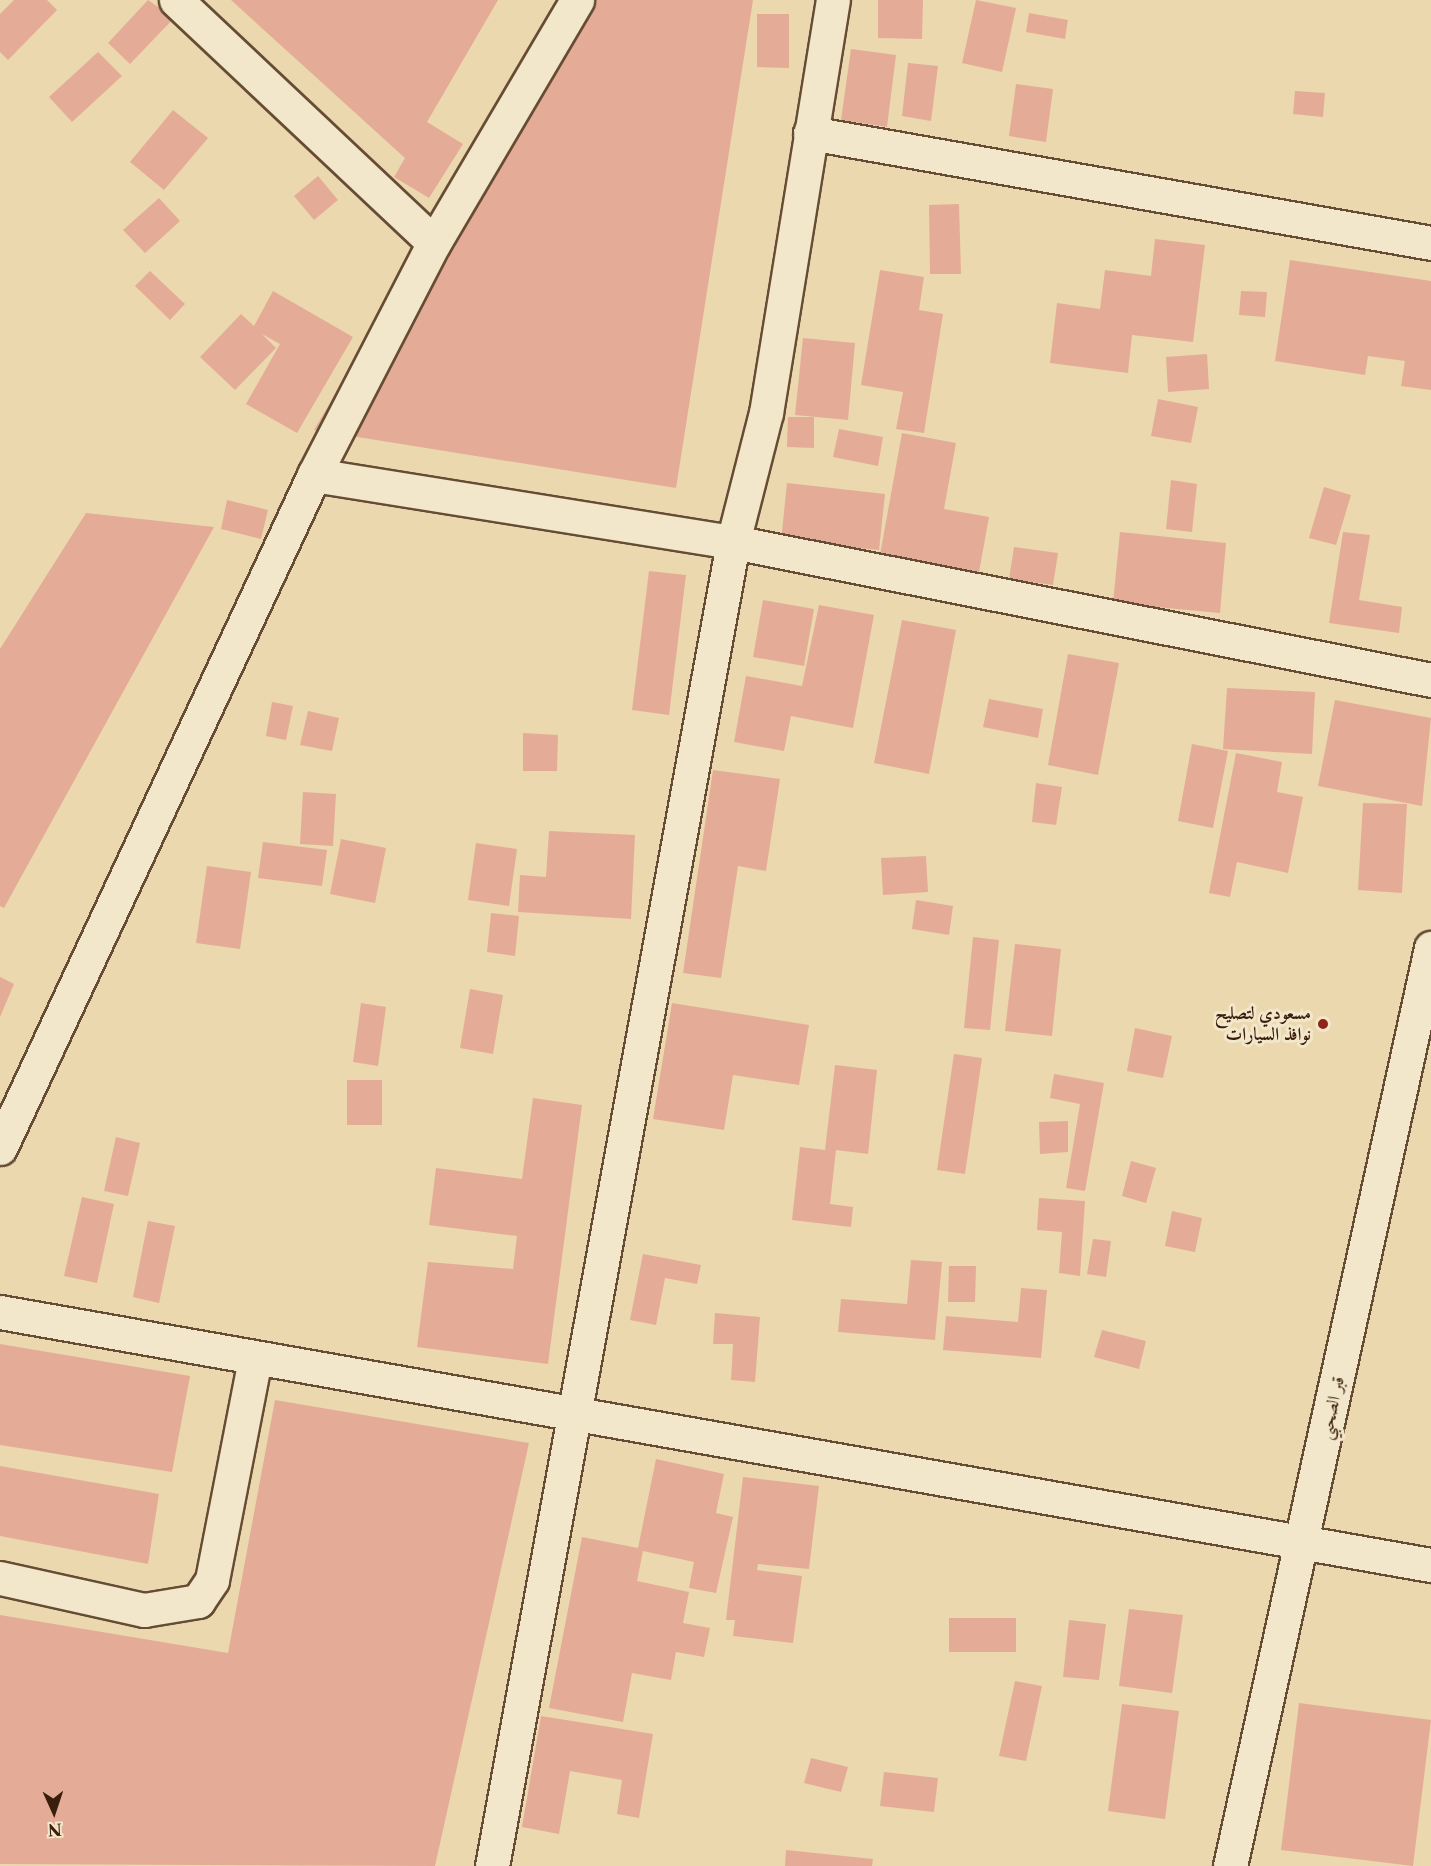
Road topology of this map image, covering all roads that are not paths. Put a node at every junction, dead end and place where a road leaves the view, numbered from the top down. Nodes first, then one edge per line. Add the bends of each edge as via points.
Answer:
1 (176, 0) edge
2 (577, 0) edge
3 (833, 0) edge
4 (810, 133) junction
5 (434, 243) junction
6 (1431, 243) edge
7 (314, 475) junction
8 (733, 542) junction
9 (1431, 680) edge
10 (1431, 948) edge
11 (0, 1148) edge
12 (0, 1312) edge
13 (255, 1358) junction
14 (572, 1415) junction
15 (1303, 1543) junction
16 (1431, 1565) edge
17 (0, 1578) edge
18 (492, 1866) edge
19 (1230, 1866) edge

1 - 5 street
2 - 5 street
3 - 4 street
4 - 6 street
4 - 8 street via 766,413
5 - 7 street
7 - 8 street
7 - 11 street
8 - 9 street
8 - 14 street
10 - 15 street, قبر الصحبي
12 - 13 street
13 - 14 street
13 - 17 street via 212,1580 198,1601 144,1610
14 - 15 street
14 - 18 street
15 - 16 street
15 - 19 street, قبر الصحبي

